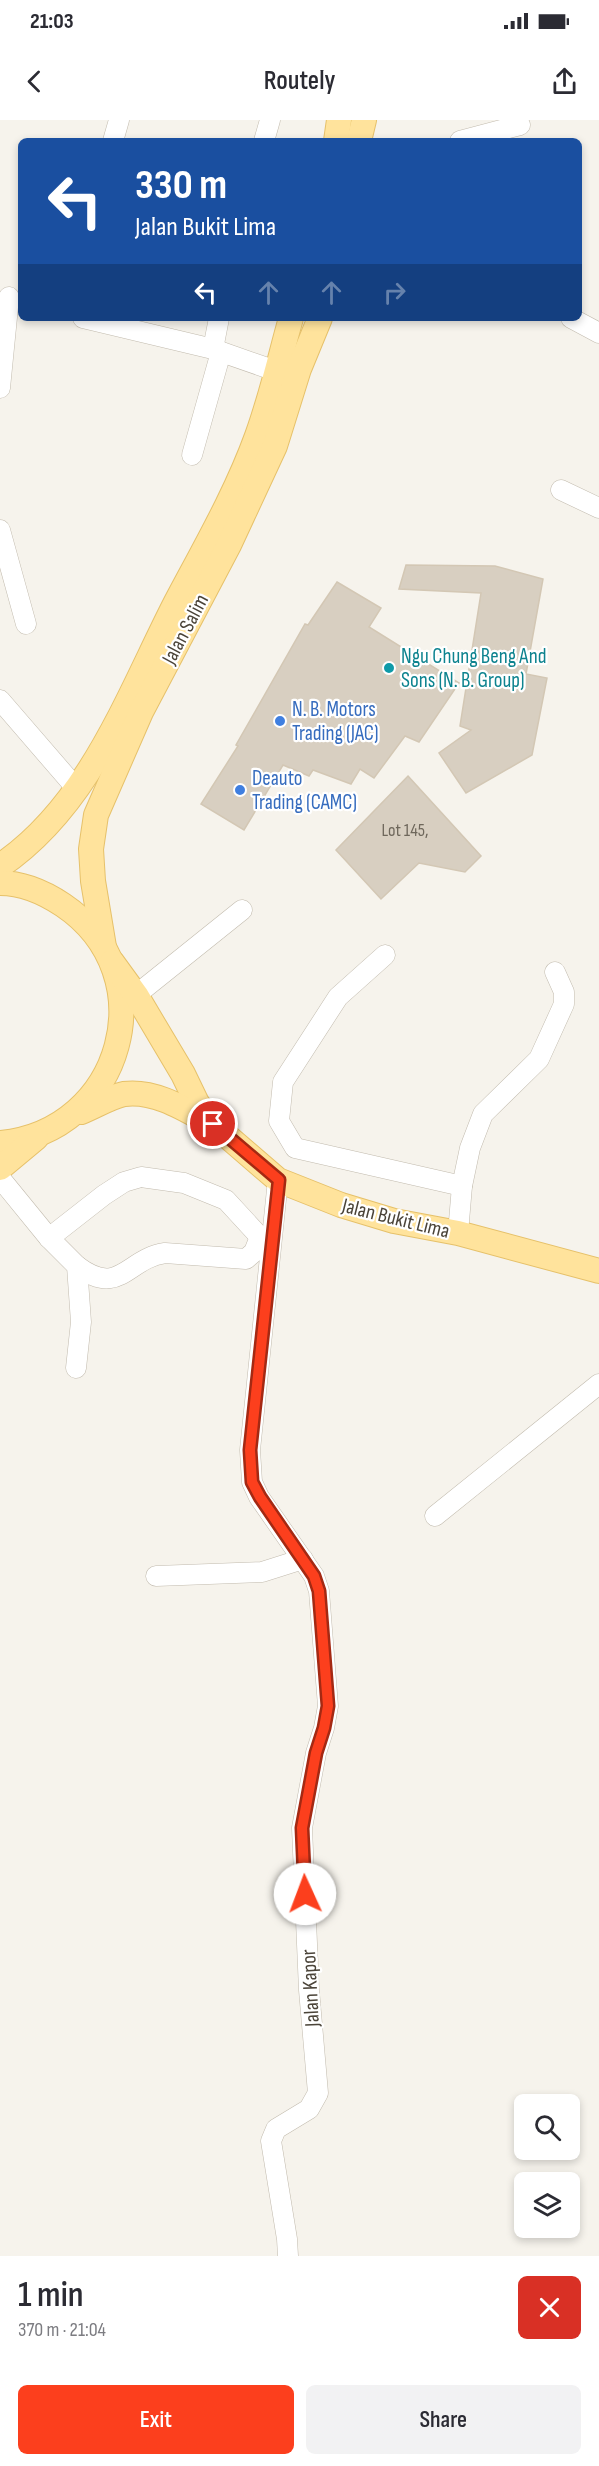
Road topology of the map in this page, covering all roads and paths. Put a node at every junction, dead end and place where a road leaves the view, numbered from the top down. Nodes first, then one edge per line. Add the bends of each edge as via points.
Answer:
1 (119, 120) edge
2 (270, 120) edge
3 (339, 120) edge
4 (366, 120) edge
5 (520, 125) dead end
6 (115, 138) edge
7 (265, 138) edge
8 (336, 138) edge
9 (361, 138) edge
10 (368, 138) edge
11 (471, 138) edge
12 (10, 298) edge
13 (95, 321) edge
14 (219, 321) edge
15 (290, 321) edge
16 (319, 321) edge
17 (577, 321) edge
18 (599, 333) edge
19 (217, 351) junction
20 (276, 371) junction
21 (0, 388) edge
22 (192, 455) dead end
23 (561, 490) dead end
24 (599, 508) edge
25 (0, 530) edge
26 (26, 624) dead end
27 (0, 700) edge
28 (76, 788) junction
29 (0, 866) edge
30 (0, 883) edge
31 (242, 910) dead end
32 (108, 954) junction
33 (386, 955) dead end
34 (555, 972) dead end
35 (136, 995) junction
36 (72, 1116) junction
37 (213, 1124) junction
38 (43, 1133) junction
39 (0, 1143) edge
40 (0, 1168) edge
41 (0, 1178) edge
42 (279, 1180) junction
43 (462, 1186) junction
44 (458, 1233) junction
45 (50, 1238) junction
46 (266, 1238) junction
47 (77, 1266) junction
48 (599, 1271) edge
49 (76, 1368) dead end
50 (599, 1384) edge
51 (435, 1516) dead end
52 (303, 1560) junction
53 (156, 1576) dead end
54 (288, 2256) edge

1 - 6 street
2 - 7 street
3 - 8 main road
4 - 9 main road
4 - 10 main road
5 - 11 street
12 - 21 street
13 - 19 street
14 - 19 street
15 - 20 main road, Jalan Salim
16 - 32 main road, Jalan Salim via 299,369 275,446 229,545 141,712 96,815 91,849 93,881
17 - 18 street
19 - 20 street
19 - 22 street
20 - 28 main road, Jalan Salim via 257,436 224,510 109,738
23 - 24 street
25 - 26 street
27 - 28 street
28 - 29 main road, Jalan Salim via 58,814
30 - 32 main road via 47,894 80,916
31 - 35 street
32 - 35 main road
32 - 36 main road, Jalan Salim via 121,994 121,1029 113,1062 96,1091
33 - 43 street via 338,997 290,1070 283,1083 279,1121 295,1148
34 - 43 street via 564,992 564,1004 539,1059 483,1114
35 - 37 main road
36 - 37 main road via 124,1095 148,1096 173,1103
36 - 38 main road
37 - 42 main road, Jalan Bukit Lima
38 - 39 main road
38 - 40 main road
41 - 45 street
42 - 44 main road, Jalan Bukit Lima via 340,1205
42 - 46 street, Jalan Kapor
43 - 44 street
44 - 48 main road, Jalan Bukit Lima
45 - 46 street via 104,1195 141,1177 184,1183 226,1200
45 - 47 street
46 - 47 street via 246,1259 155,1254 110,1280 88,1275
46 - 52 street, Jalan Kapor via 250,1450 252,1482
47 - 49 street via 81,1323
50 - 51 street
52 - 53 street via 262,1572
52 - 54 street, Jalan Kapor via 319,1591 328,1706 302,1828 318,2092 309,2109 276,2129 271,2141

